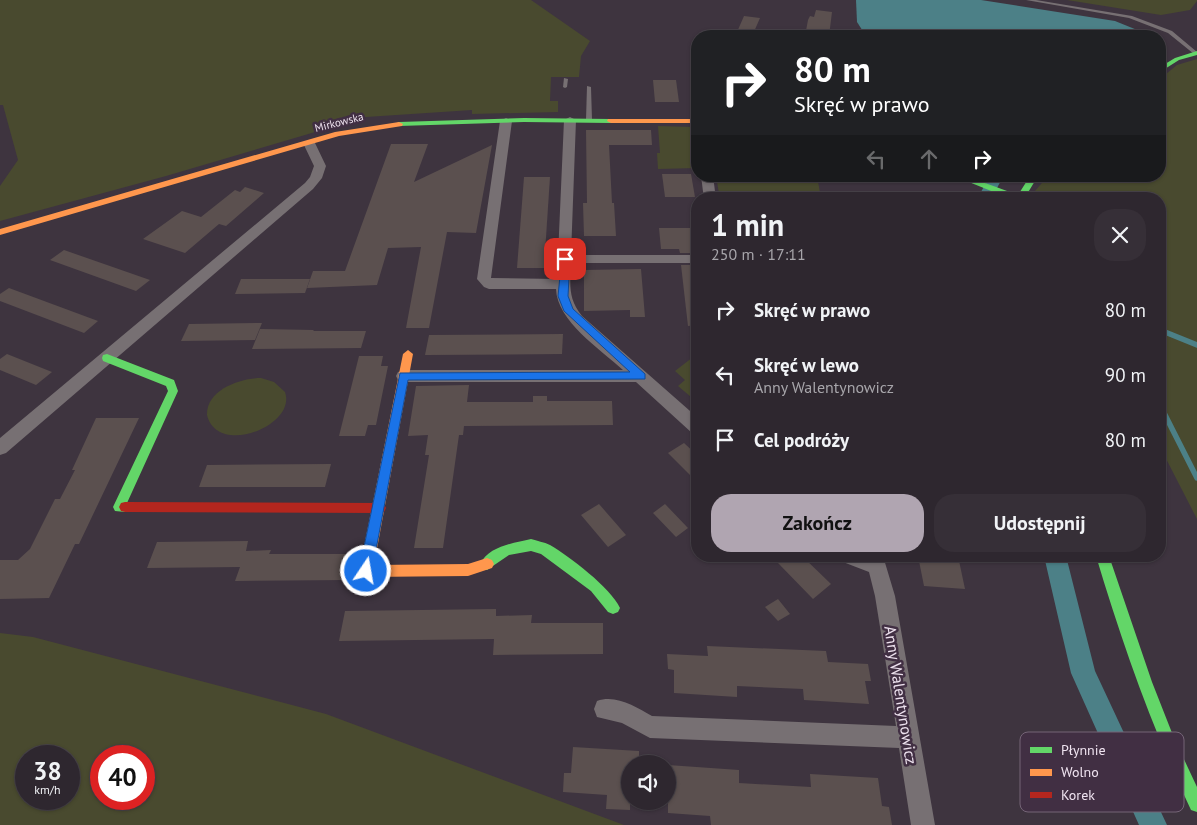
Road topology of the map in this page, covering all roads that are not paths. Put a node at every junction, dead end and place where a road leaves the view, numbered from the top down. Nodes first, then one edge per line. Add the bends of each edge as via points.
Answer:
1 (1028, 0) edge
2 (1165, 30) edge
3 (1166, 30) edge
4 (1196, 53) edge
5 (1166, 66) edge
6 (566, 79) dead end
7 (565, 87) dead end
8 (589, 87) dead end
9 (570, 120) junction
10 (589, 120) junction
11 (506, 121) junction
12 (691, 121) edge
13 (309, 142) junction
14 (972, 182) edge
15 (1001, 192) edge
16 (0, 232) edge
17 (565, 259) junction
18 (691, 259) edge
19 (563, 284) junction
20 (408, 354) dead end
21 (107, 358) junction
22 (404, 376) junction
23 (641, 376) junction
24 (691, 422) edge
25 (0, 448) edge
26 (380, 508) junction
27 (875, 562) edge
28 (1104, 562) edge
29 (613, 608) dead end
30 (605, 708) dead end
31 (1162, 732) edge
32 (908, 737) junction
33 (1184, 780) edge
34 (1197, 804) edge
35 (923, 825) edge

1 - 2 lane via 1130,17
3 - 4 lane
4 - 5 street
6 - 7 lane
8 - 10 lane
9 - 10 street, Mirkowska
9 - 11 street, Mirkowska
9 - 17 street
10 - 12 street, Mirkowska
11 - 13 street, Mirkowska via 388,124
11 - 19 street via 484,279 489,284
13 - 16 street, Mirkowska
13 - 21 street via 320,166 312,183
14 - 15 street
17 - 18 street
17 - 19 street
19 - 23 street via 564,301 573,316
20 - 22 street
21 - 25 street
21 - 26 street via 170,383 173,391 119,507
22 - 23 street
22 - 26 street
23 - 24 street
26 - 29 street via 366,571 468,570 486,565 506,550 531,545 545,549 596,587
27 - 32 street, Anny Walentynowicz via 885,596
28 - 31 street via 1131,651
30 - 32 street via 626,713 650,727
32 - 35 street, Anny Walentynowicz
33 - 34 street

